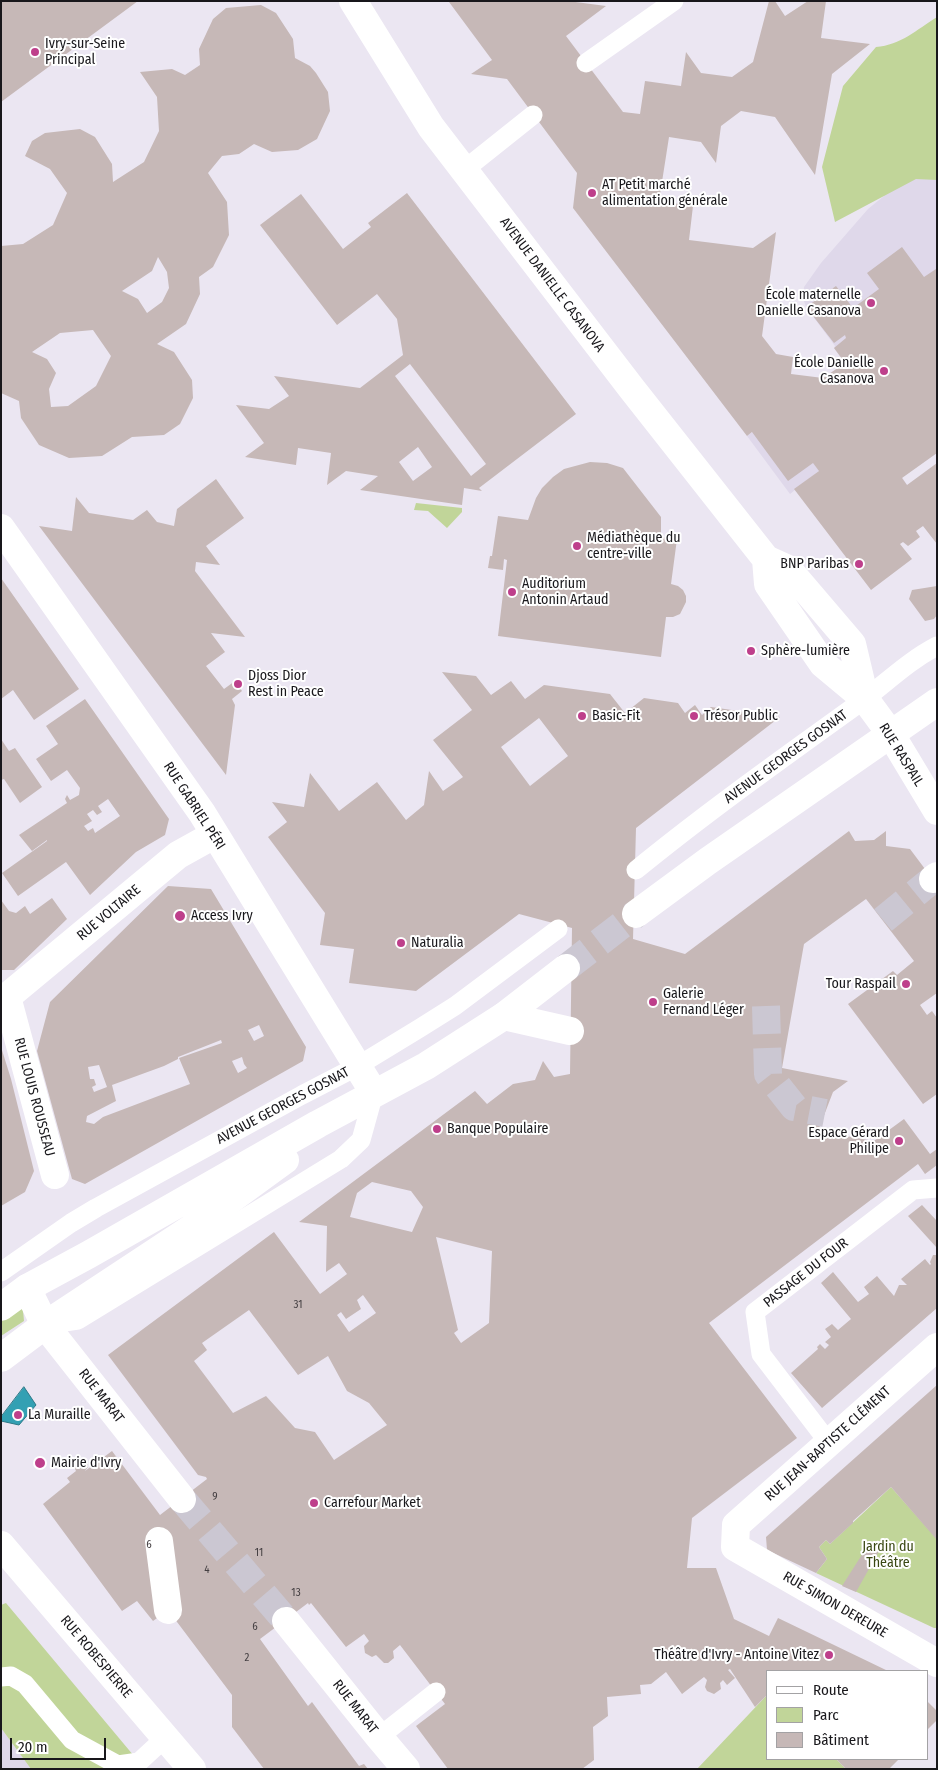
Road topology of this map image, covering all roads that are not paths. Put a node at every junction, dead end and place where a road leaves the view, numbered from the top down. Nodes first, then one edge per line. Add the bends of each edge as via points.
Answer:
1 (353, 1) edge
2 (674, 1) edge
3 (586, 63) dead end
4 (533, 115) dead end
5 (464, 170) junction
6 (1, 528) edge
7 (937, 646) edge
8 (865, 699) junction
9 (937, 702) edge
10 (890, 733) junction
11 (937, 811) edge
12 (214, 835) junction
13 (636, 870) dead end
14 (636, 914) tunnel mouth
15 (558, 929) dead end
16 (566, 968) tunnel mouth
17 (4, 996) edge
18 (504, 1016) junction
19 (570, 1031) dead end
20 (356, 1067) junction
21 (374, 1094) junction
22 (55, 1175) dead end
23 (937, 1188) edge
24 (1, 1272) edge
25 (27, 1288) junction
26 (1, 1307) edge
27 (45, 1325) junction
28 (937, 1347) edge
29 (1, 1358) edge
30 (829, 1443) junction
31 (182, 1499) tunnel mouth
32 (159, 1542) dead end
33 (1, 1545) edge
34 (735, 1547) joint
35 (168, 1610) dead end
36 (286, 1621) tunnel mouth
37 (936, 1663) edge
38 (1, 1677) edge
39 (436, 1692) dead end
40 (165, 1738) junction
41 (379, 1738) junction
42 (192, 1769) edge
43 (406, 1769) edge

1 - 5 street, AVENUE DANIELLE CASANOVA via 431,127
2 - 3 lane
4 - 5 lane
5 - 8 street, AVENUE DANIELLE CASANOVA via 766,559 768,584 823,664
6 - 12 street, RUE GABRIEL PÉRI via 202,813
7 - 8 lane, AVENUE GEORGES GOSNAT
8 - 10 street, RUE RASPAIL
8 - 13 lane, AVENUE GEORGES GOSNAT
9 - 10 street
10 - 11 street, RUE RASPAIL
10 - 14 street
12 - 17 street, RUE VOLTAIRE via 178,855
12 - 20 street, RUE GABRIEL PÉRI
15 - 20 lane, AVENUE GEORGES GOSNAT via 455,1006
16 - 18 street
17 - 22 street, RUE LOUIS ROUSSEAU
18 - 19 street
18 - 21 street via 426,1066
20 - 21 street, RUE GABRIEL PÉRI
20 - 24 lane, AVENUE GEORGES GOSNAT via 96,1208
21 - 25 street
21 - 27 street via 189,1230
23 - 30 lane, PASSAGE DU FOUR via 913,1190 755,1312 761,1354
25 - 26 street
25 - 27 street, RUE MARAT
27 - 29 street
27 - 31 street, RUE MARAT
28 - 30 street, RUE JEAN-BAPTISTE CLÉMENT
30 - 34 street, RUE JEAN-BAPTISTE CLÉMENT via 736,1526
32 - 35 street
33 - 40 street, RUE ROBESPIERRE
34 - 37 street, RUE SIMON DEREURE
36 - 41 street, RUE MARAT
38 - 40 lane via 11,1676 25,1684 72,1740 118,1765 139,1762
39 - 41 lane
40 - 42 street, RUE ROBESPIERRE
41 - 43 street, RUE MARAT

